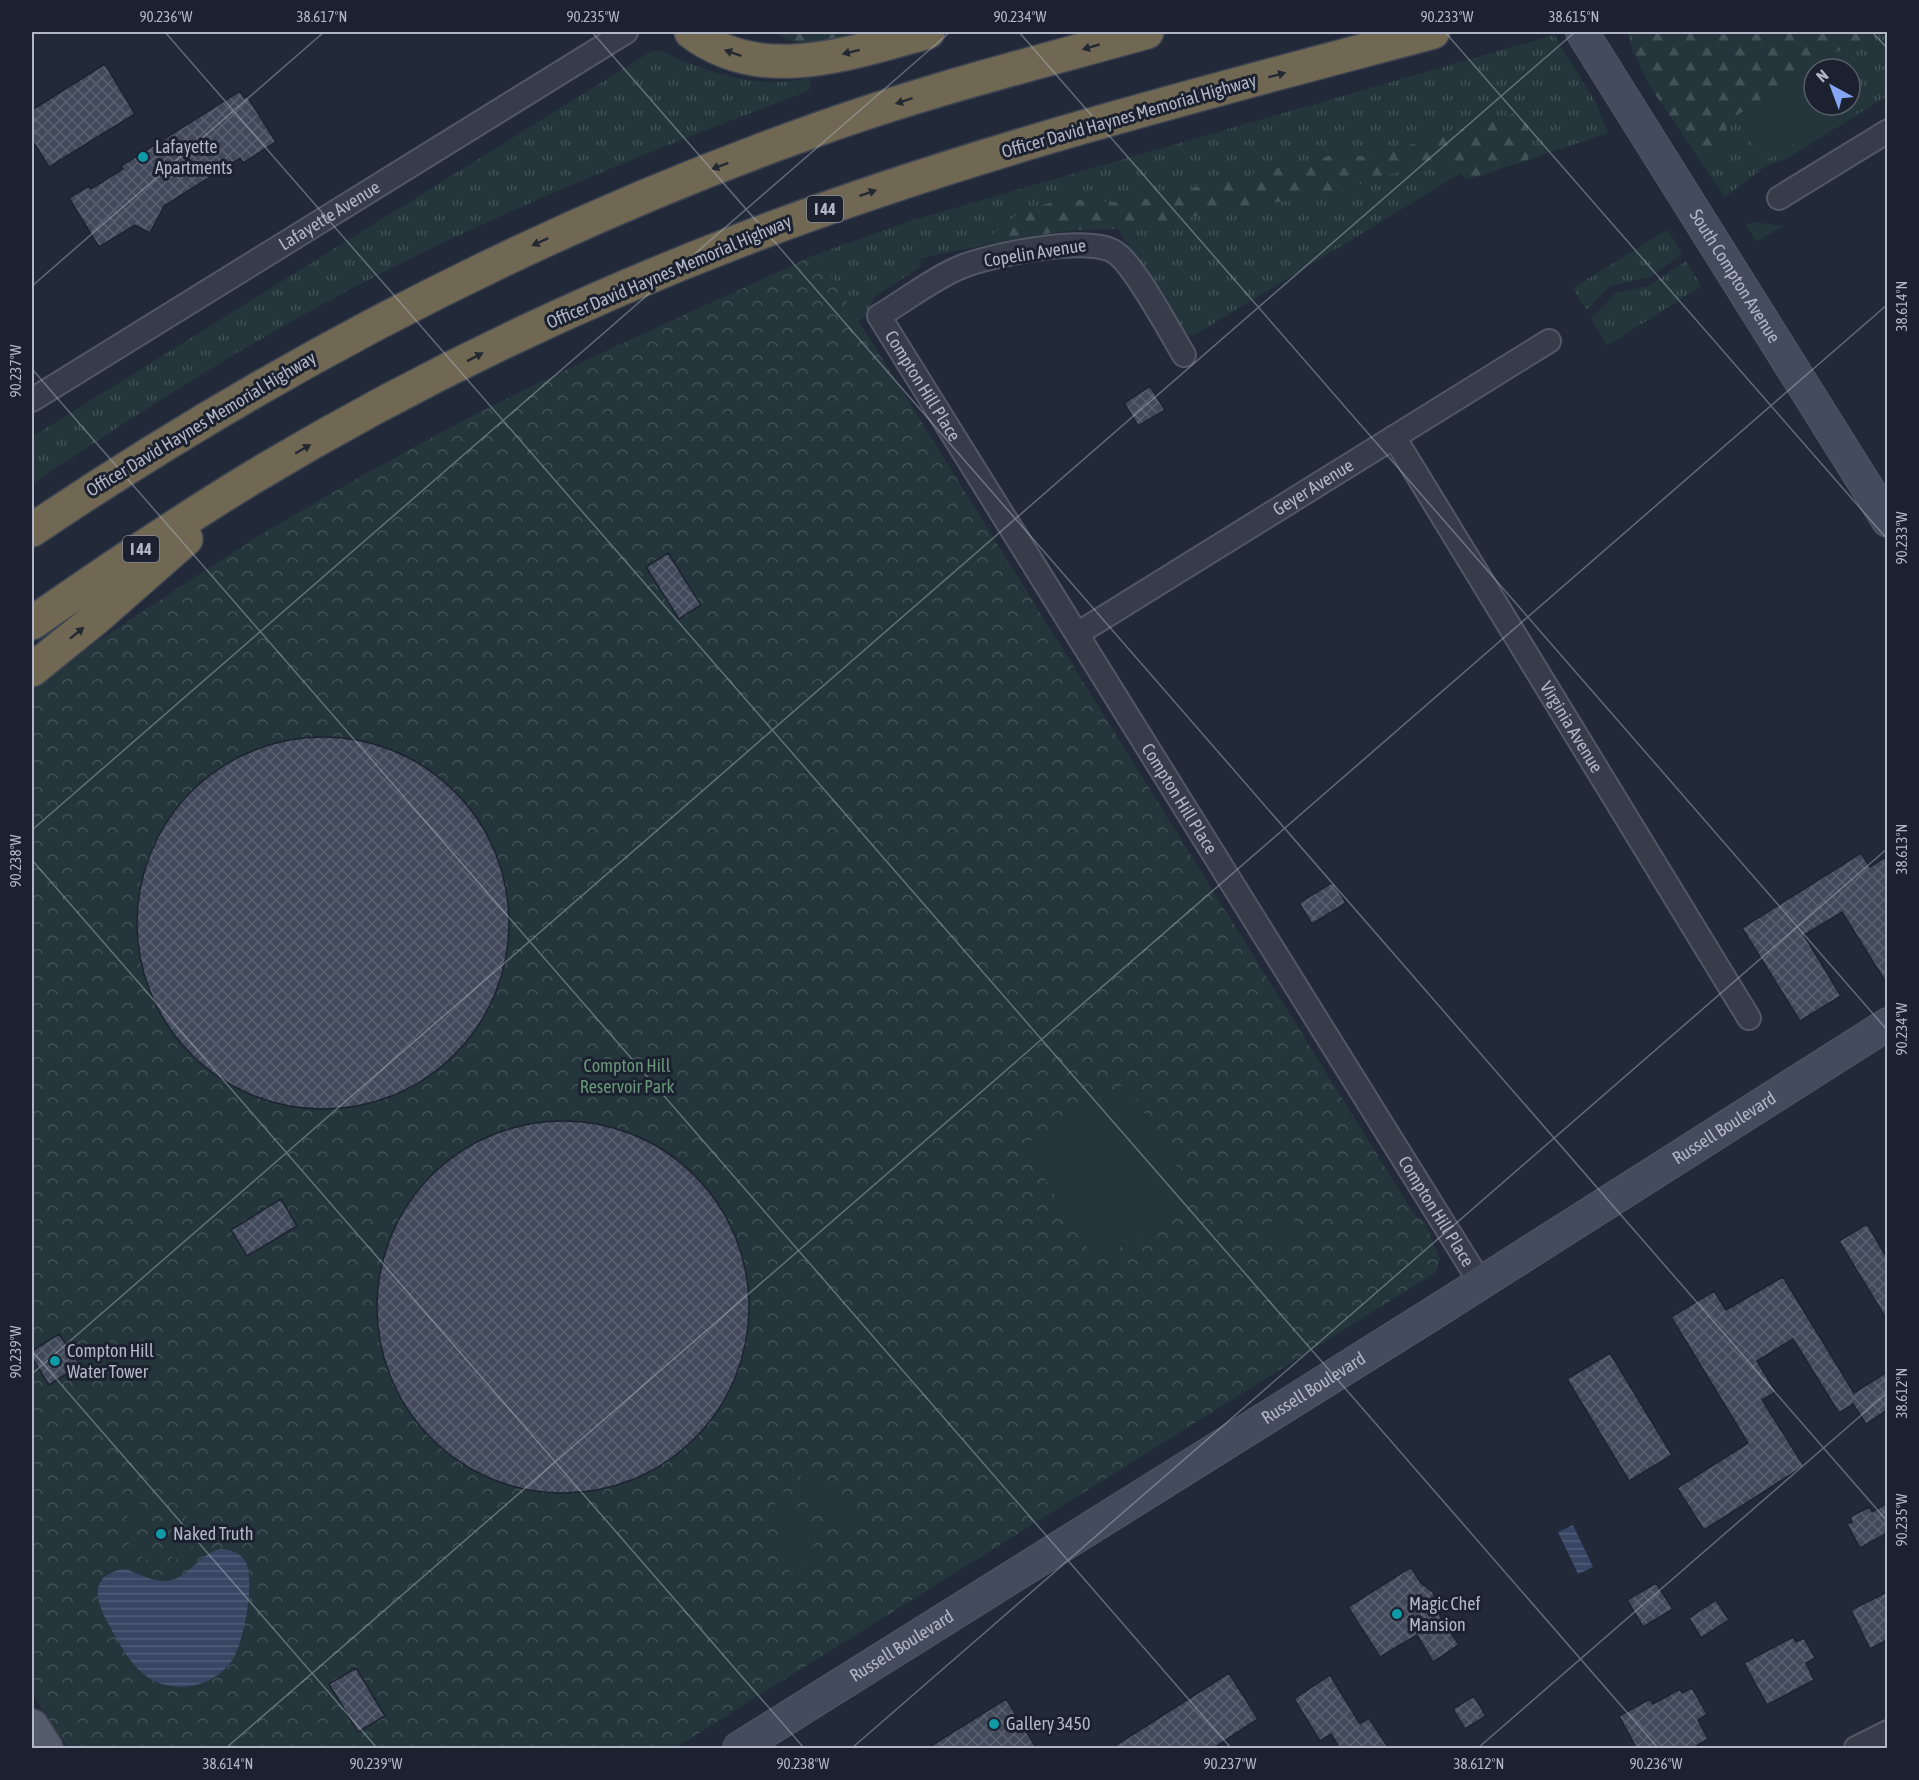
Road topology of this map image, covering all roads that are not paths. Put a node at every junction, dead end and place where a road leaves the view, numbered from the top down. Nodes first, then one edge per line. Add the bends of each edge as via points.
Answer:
1 (626, 32) edge
2 (690, 32) edge
3 (753, 32) edge
4 (928, 32) edge
5 (1147, 32) edge
6 (1433, 32) edge
7 (1582, 32) edge
8 (780, 62) junction
9 (1887, 131) edge
10 (1779, 198) dead end
11 (879, 316) joint
12 (1548, 341) dead end
13 (1184, 355) dead end
14 (32, 400) edge
15 (1394, 437) junction
16 (252, 478) junction
17 (1887, 521) edge
18 (32, 530) edge
19 (32, 623) edge
20 (1077, 634) junction
21 (32, 670) edge
22 (1749, 1018) dead end
23 (1887, 1024) edge
24 (1480, 1282) junction
25 (32, 1726) edge
26 (1887, 1732) edge
27 (46, 1749) edge
28 (739, 1749) edge
29 (1856, 1749) edge

1 - 14 street, Lafayette Avenue
8 -> 2 highway via 731,52
3 - 8 highway
4 -> 8 highway via 814,60
5 -> 18 highway, Officer David Haynes Memorial Highway via 945,88 816,130 567,229 445,286 324,350 216,411
16 -> 6 highway, Officer David Haynes Memorial Highway / I 44 via 371,410 491,349 613,292 740,240 867,193 997,152
7 - 17 main road, South Compton Avenue
9 - 10 street
11 - 13 street, Copelin Avenue via 961,267 993,256 1087,243 1105,246 1126,262
11 - 20 street, Compton Hill Place
12 - 15 street, Geyer Avenue
15 - 20 street, Geyer Avenue
15 - 22 street, Virginia Avenue
16 - 19 highway, Officer David Haynes Memorial Highway / I 44
21 -> 16 highway via 142,579
20 - 24 street, Compton Hill Place
23 - 24 main road, Russell Boulevard
24 - 28 main road, Russell Boulevard
25 - 27 main road
26 - 29 street

